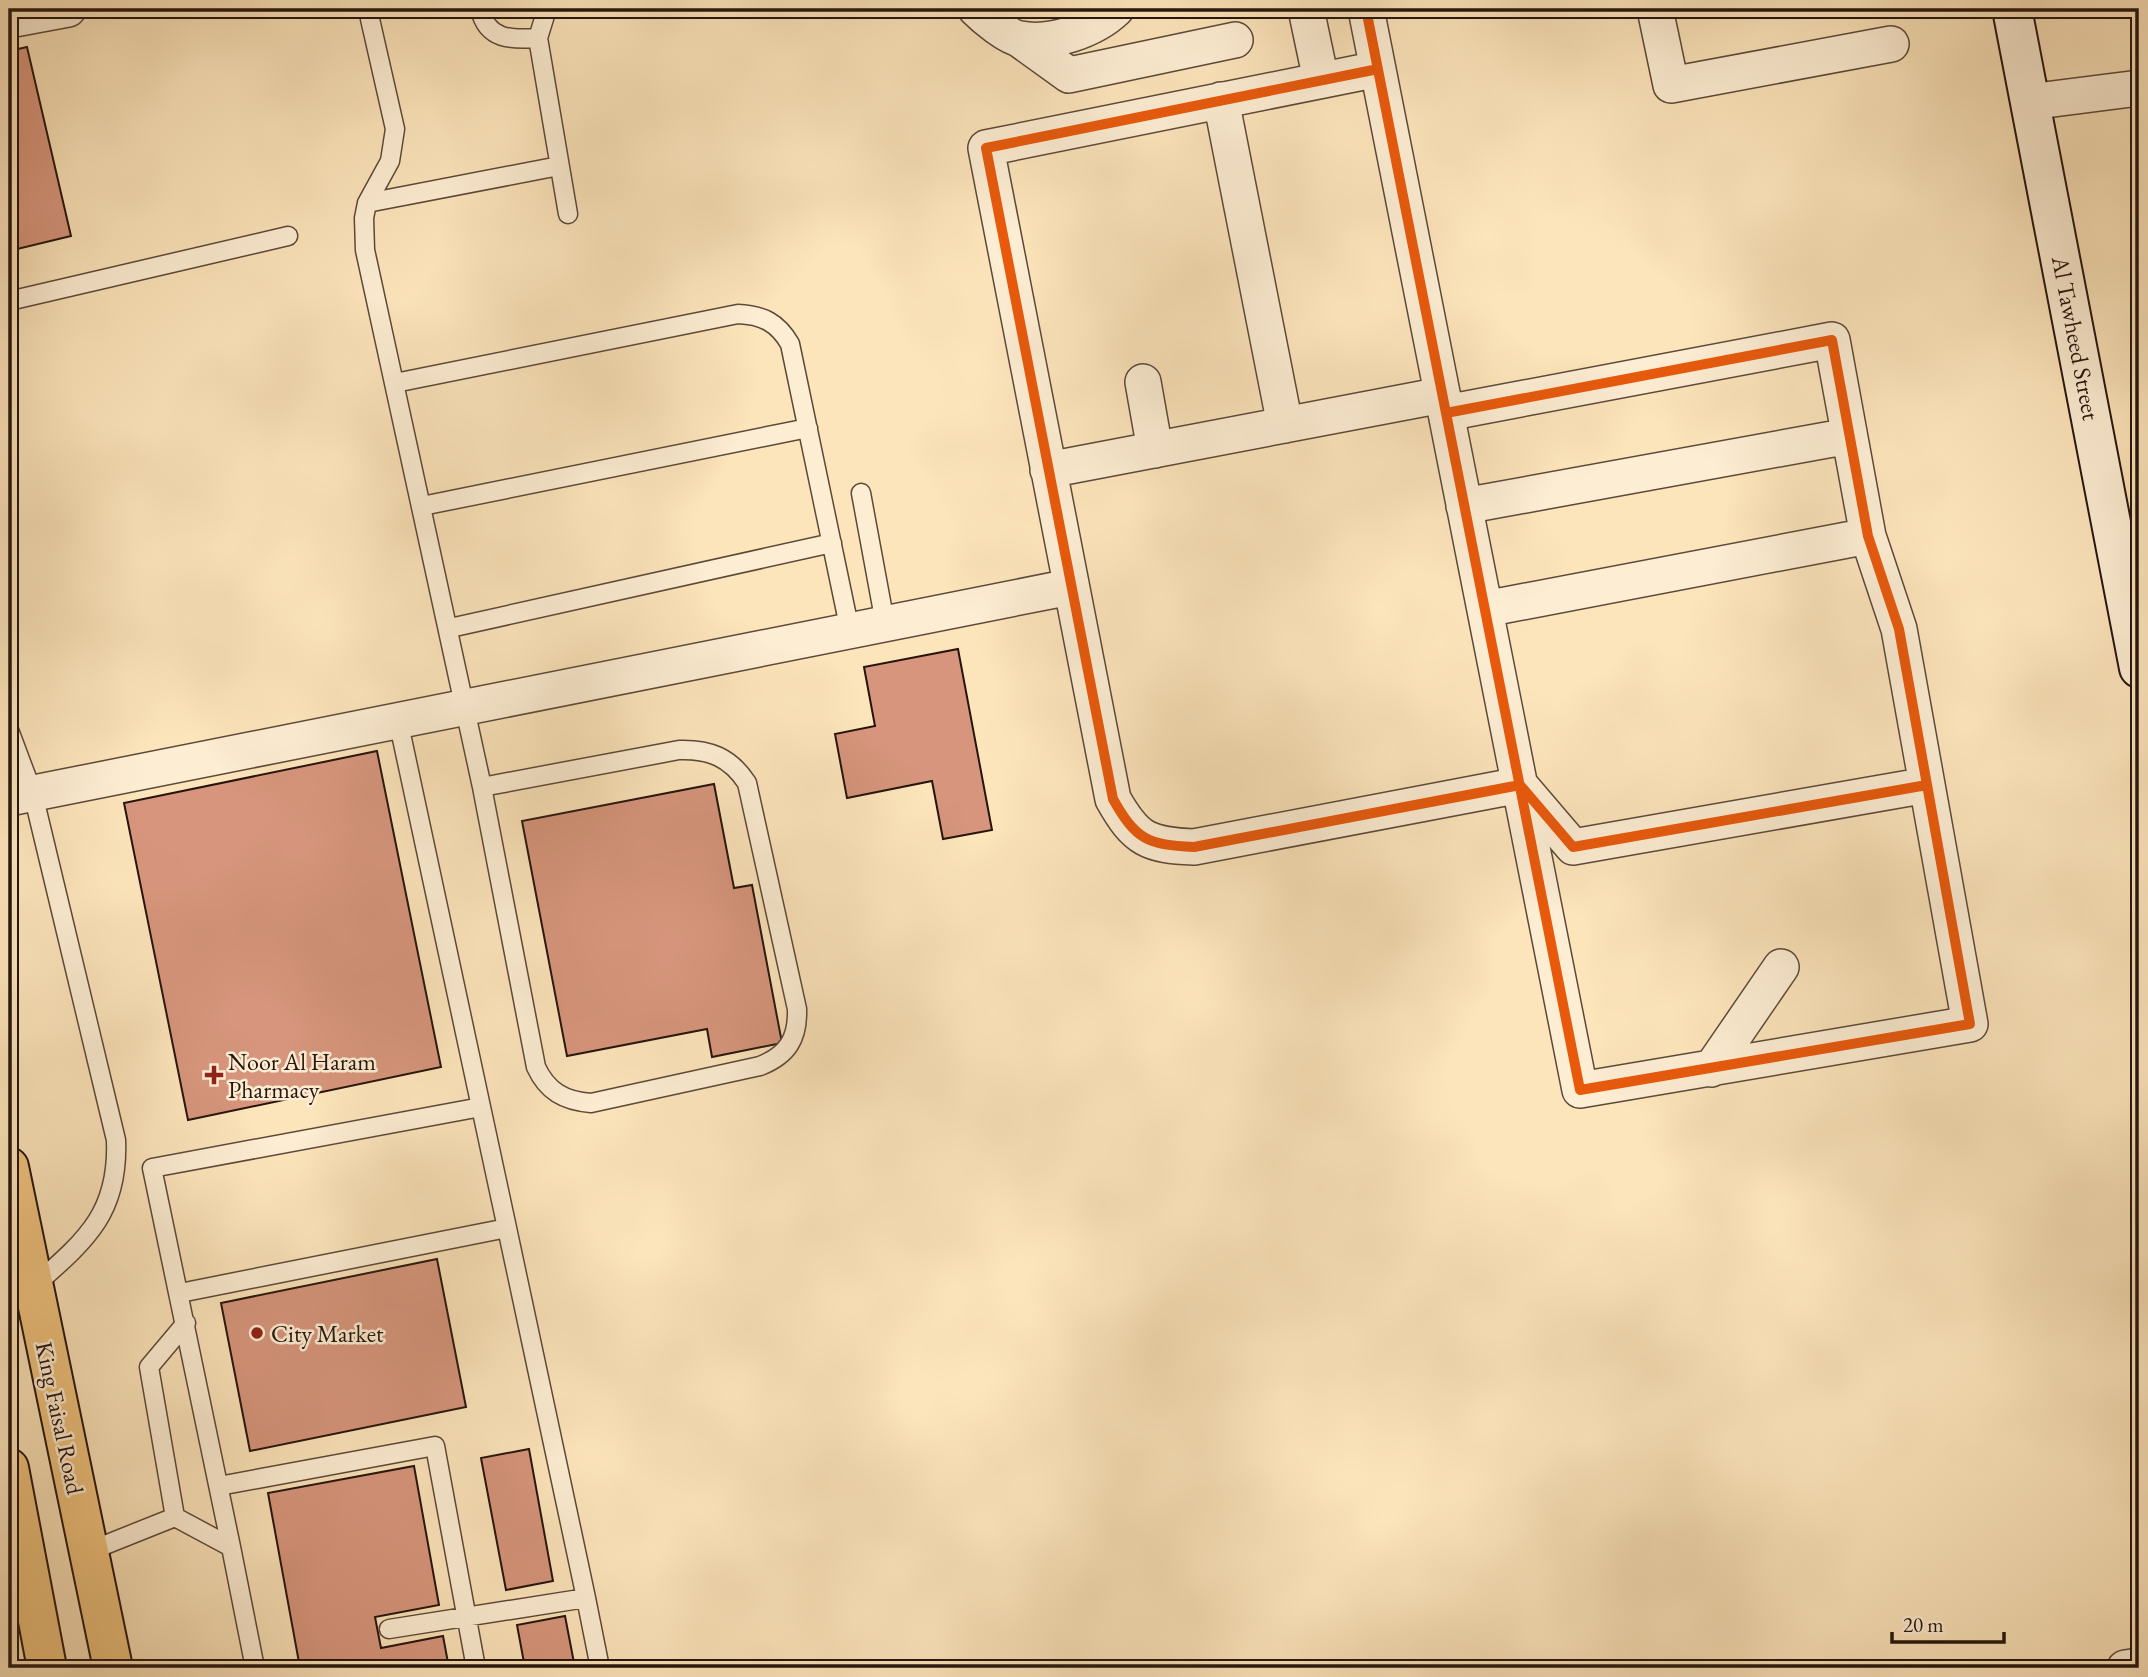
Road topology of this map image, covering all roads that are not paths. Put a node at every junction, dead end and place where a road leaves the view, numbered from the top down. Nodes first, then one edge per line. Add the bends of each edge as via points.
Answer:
1 (68, 9) edge
2 (480, 9) edge
3 (547, 9) edge
4 (976, 9) edge
5 (1116, 9) edge
6 (1306, 9) edge
7 (1366, 9) edge
8 (1655, 9) edge
9 (2012, 9) edge
10 (370, 19) dead end
11 (9, 20) edge
12 (538, 38) junction
13 (1019, 39) junction
14 (1235, 40) dead end
15 (1891, 44) dead end
16 (1378, 69) junction
17 (1321, 80) junction
18 (2139, 88) edge
19 (1221, 100) junction
20 (2030, 102) junction
21 (559, 166) junction
22 (367, 203) junction
23 (568, 214) dead end
24 (288, 236) dead end
25 (9, 300) edge
26 (1143, 382) dead end
27 (395, 383) junction
28 (1444, 404) junction
29 (1286, 425) junction
30 (808, 428) junction
31 (1849, 436) junction
32 (1156, 450) junction
33 (1048, 470) junction
34 (861, 494) dead end
35 (422, 506) junction
36 (1464, 506) junction
37 (1868, 536) junction
38 (832, 543) junction
39 (1070, 587) junction
40 (1485, 609) junction
41 (885, 623) junction
42 (450, 628) junction
43 (850, 631) junction
44 (2139, 668) edge
45 (467, 706) junction
46 (398, 720) junction
47 (9, 730) edge
48 (1520, 785) junction
49 (1927, 785) junction
50 (482, 787) junction
51 (21, 796) edge
52 (1781, 967) dead end
53 (1711, 1069) junction
54 (481, 1107) junction
55 (9, 1167) edge
56 (507, 1228) junction
57 (32, 1288) junction
58 (180, 1293) junction
59 (186, 1323) junction
60 (9, 1468) edge
61 (219, 1486) junction
62 (176, 1517) junction
63 (231, 1547) junction
64 (90, 1551) junction
65 (586, 1598) junction
66 (466, 1617) junction
67 (389, 1629) dead end
68 (2139, 1666) edge
69 (47, 1668) edge
70 (113, 1668) edge
71 (255, 1668) edge
72 (476, 1668) edge
73 (600, 1668) edge
74 (2125, 1668) edge

1 - 11 street
2 - 12 lane via 495,34 513,40
3 - 12 lane
4 - 13 street
5 - 13 street via 1059,38
6 - 17 street
7 - 16 street
8 - 15 street via 1671,85
9 - 20 street, Al Tawheed Street
10 - 22 lane via 395,129 390,161
12 - 21 lane
13 - 14 street via 1069,75
16 - 17 street
16 - 28 street
17 - 19 street
18 - 20 street
19 - 29 street
19 - 33 street via 986,148
20 - 44 street, Al Tawheed Street
21 - 22 lane
21 - 23 lane
22 - 27 lane via 365,250
24 - 25 lane
26 - 32 street
27 - 30 lane via 738,314 764,318 784,333
27 - 35 lane
28 - 29 street
28 - 31 street via 1832,340
28 - 36 street
29 - 32 street
30 - 35 lane
30 - 38 lane
31 - 36 street
31 - 37 street
32 - 33 street
33 - 39 street
34 - 41 lane
35 - 42 lane
36 - 40 street
37 - 40 street
37 - 49 street via 1899,629
38 - 42 lane
38 - 43 lane
39 - 41 street
39 - 48 street via 1113,799 1128,826 1158,846 1194,846
40 - 48 street
41 - 43 street
42 - 45 lane
43 - 45 street
45 - 46 street
45 - 50 lane
46 - 51 street
46 - 54 lane
47 - 51 lane
48 - 49 street via 1573,847
48 - 53 street via 1580,1090
49 - 53 street via 1969,1024
50 - 50 lane via 536,1067 551,1090 576,1102 591,1103 760,1066 791,1044 797,1009 754,809 747,783 729,762 704,751 679,750
51 - 57 lane via 113,1124 117,1159 102,1216 77,1248
52 - 53 street
54 - 56 lane
54 - 58 lane via 152,1168
55 - 57 main road, King Faisal Road
56 - 58 lane
56 - 65 lane
57 - 64 main road, King Faisal Road
58 - 59 lane
59 - 61 lane
59 - 62 lane via 149,1367
60 - 69 main road
61 - 63 lane
61 - 66 lane via 435,1446
62 - 63 lane
62 - 64 lane
63 - 71 lane
64 - 70 main road, King Faisal Road
65 - 66 lane
65 - 73 lane
66 - 67 lane
66 - 72 lane
68 - 74 street

